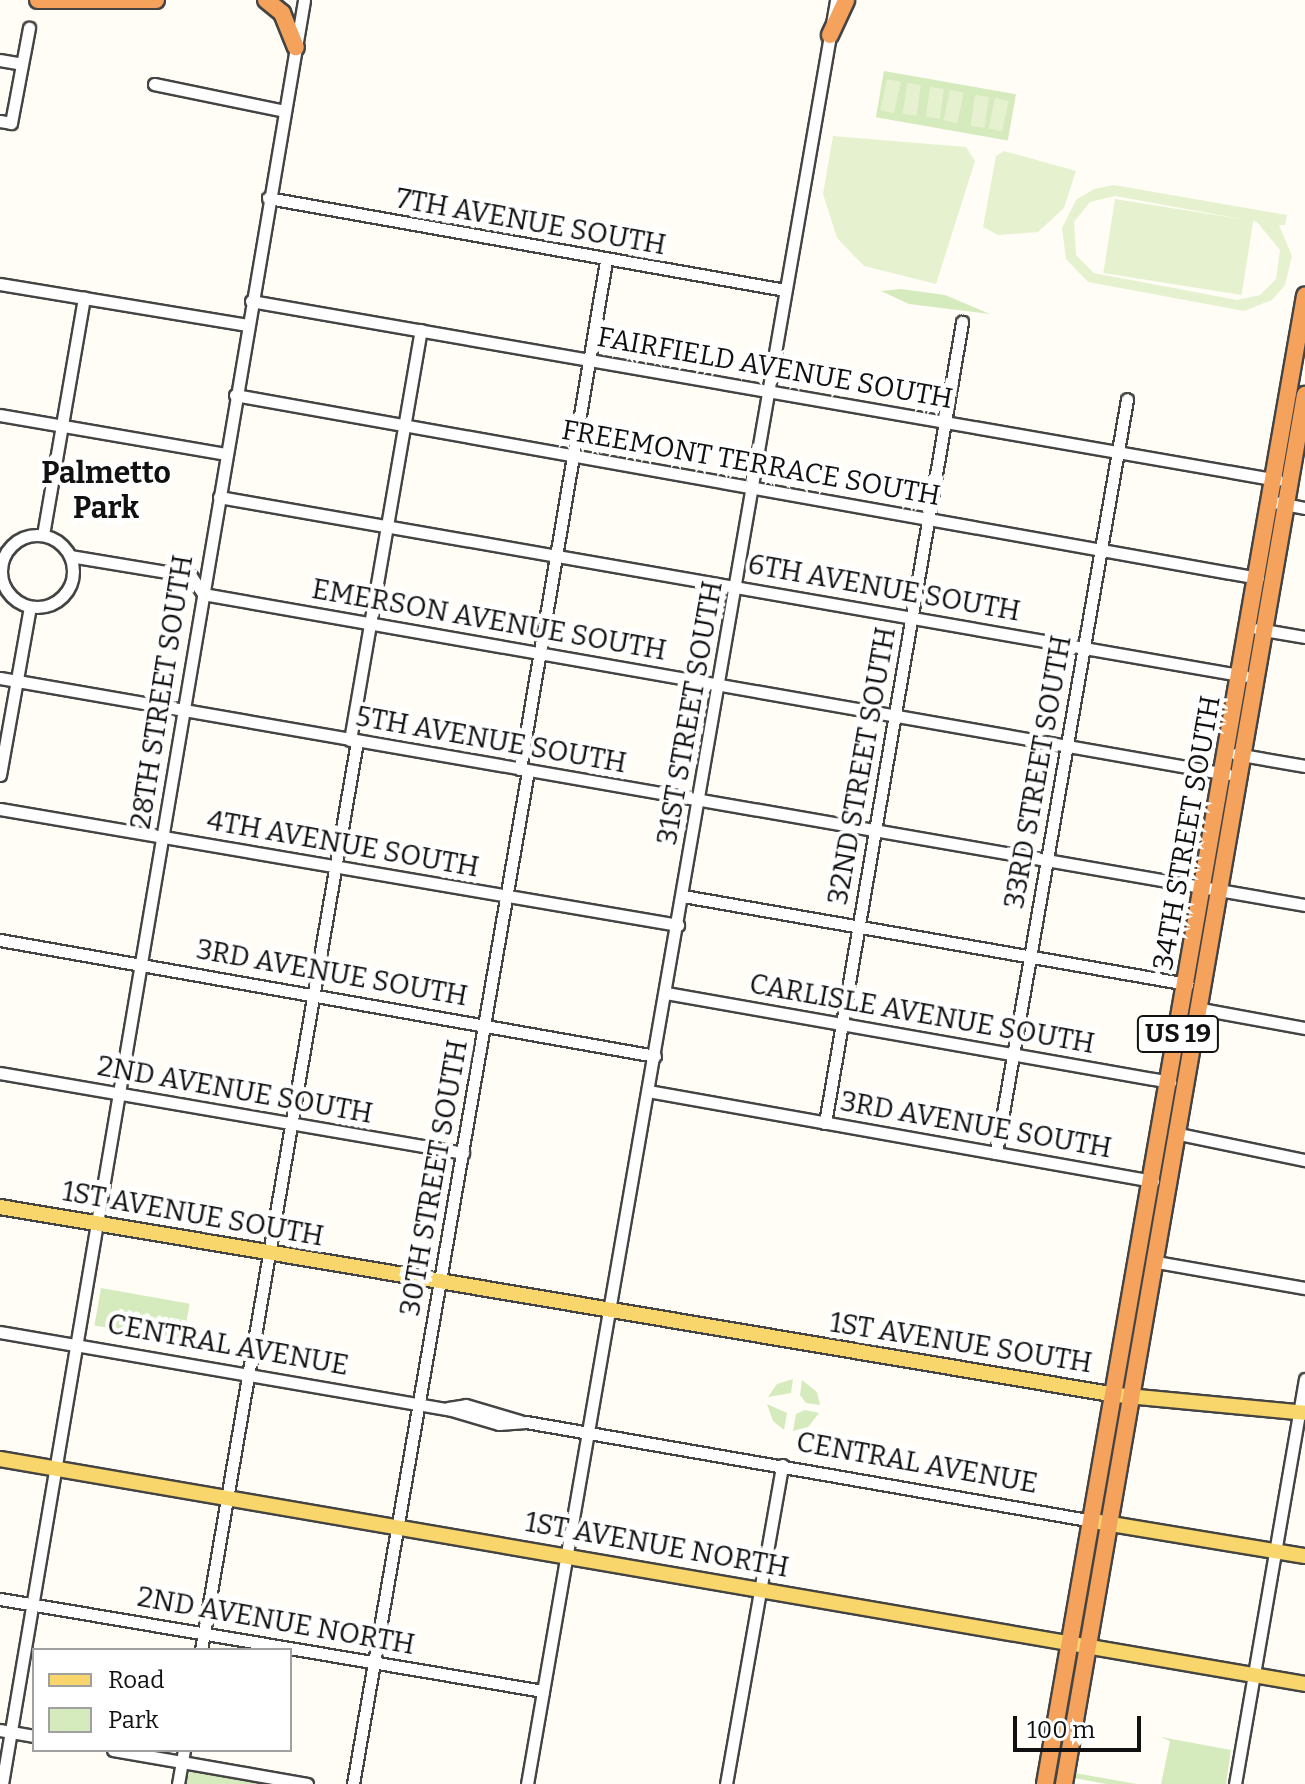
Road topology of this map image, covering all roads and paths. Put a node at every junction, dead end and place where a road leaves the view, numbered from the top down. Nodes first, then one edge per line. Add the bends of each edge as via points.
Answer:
1 (38, 0) edge
2 (156, 0) edge
3 (266, 0) edge
4 (304, 0) edge
5 (836, 0) edge
6 (846, 0) edge
7 (29, 28) dead end
8 (830, 35) junction
9 (296, 47) junction
10 (0, 60) edge
11 (22, 64) junction
12 (154, 84) dead end
13 (284, 111) junction
14 (6, 122) edge
15 (268, 198) junction
16 (606, 261) junction
17 (0, 284) edge
18 (785, 290) junction
19 (1305, 296) edge
20 (84, 298) junction
21 (251, 301) junction
22 (962, 322) dead end
23 (247, 325) junction
24 (421, 330) junction
25 (589, 360) junction
26 (768, 391) junction
27 (235, 395) junction
28 (1305, 395) edge
29 (1127, 399) dead end
30 (0, 415) edge
31 (945, 422) junction
32 (60, 426) junction
33 (404, 426) junction
34 (1117, 453) junction
35 (226, 454) junction
36 (573, 456) junction
37 (1282, 481) junction
38 (752, 488) junction
39 (219, 497) junction
40 (1278, 503) junction
41 (1305, 508) edge
42 (928, 519) junction
43 (387, 526) junction
44 (43, 535) junction
45 (4, 548) edge
46 (1101, 550) junction
47 (70, 556) junction
48 (555, 556) junction
49 (1258, 578) junction
50 (736, 587) junction
51 (203, 594) junction
52 (30, 607) junction
53 (911, 617) junction
54 (370, 623) junction
55 (1258, 629) junction
56 (1305, 637) edge
57 (1084, 647) junction
58 (541, 653) junction
59 (1249, 676) junction
60 (0, 678) edge
61 (16, 681) junction
62 (719, 685) junction
63 (184, 708) junction
64 (895, 716) junction
65 (353, 740) junction
66 (1067, 746) junction
67 (1236, 754) junction
68 (1305, 766) edge
69 (524, 770) junction
70 (0, 775) edge
71 (1232, 775) junction
72 (700, 800) junction
73 (0, 809) edge
74 (875, 830) junction
75 (162, 837) junction
76 (1047, 860) junction
77 (336, 867) junction
78 (1213, 889) junction
79 (506, 896) junction
80 (683, 896) junction
81 (1305, 905) edge
82 (678, 925) junction
83 (859, 927) junction
84 (0, 940) edge
85 (1030, 957) junction
86 (142, 964) junction
87 (1187, 984) junction
88 (666, 993) junction
89 (314, 995) junction
90 (1201, 1009) junction
91 (485, 1024) junction
92 (842, 1025) junction
93 (1305, 1028) edge
94 (1013, 1055) junction
95 (655, 1056) junction
96 (1173, 1062) junction
97 (0, 1073) edge
98 (1170, 1082) junction
99 (648, 1091) junction
100 (120, 1095) junction
101 (825, 1123) junction
102 (292, 1124) junction
103 (1179, 1134) junction
104 (463, 1153) junction
105 (996, 1153) junction
106 (1305, 1160) edge
107 (1153, 1181) junction
108 (0, 1207) edge
109 (99, 1224) junction
110 (270, 1253) junction
111 (1158, 1256) junction
112 (439, 1282) junction
113 (1135, 1286) junction
114 (1305, 1288) edge
115 (610, 1311) junction
116 (0, 1332) edge
117 (1145, 1336) junction
118 (78, 1346) junction
119 (249, 1375) junction
120 (1305, 1379) edge
121 (1116, 1395) junction
122 (1134, 1396) junction
123 (419, 1404) junction
124 (1302, 1413) edge
125 (588, 1433) junction
126 (0, 1459) edge
127 (782, 1465) junction
128 (57, 1469) junction
129 (228, 1498) junction
130 (1093, 1521) junction
131 (1111, 1524) junction
132 (398, 1527) junction
133 (1276, 1551) junction
134 (567, 1556) junction
135 (1305, 1556) edge
136 (760, 1589) junction
137 (0, 1599) edge
138 (34, 1604) junction
139 (204, 1634) junction
140 (1070, 1642) junction
141 (1090, 1645) junction
142 (201, 1648) edge
143 (289, 1648) edge
144 (292, 1648) edge
145 (374, 1662) junction
146 (1254, 1675) junction
147 (1305, 1684) edge
148 (543, 1691) junction
149 (6, 1731) edge
150 (32, 1736) edge
151 (136, 1752) edge
152 (182, 1756) edge
153 (1046, 1776) edge
154 (2, 1784) edge
155 (178, 1784) edge
156 (307, 1784) edge
157 (353, 1784) edge
158 (527, 1784) edge
159 (726, 1784) edge
160 (1065, 1784) edge
161 (1235, 1784) edge

1 - 2 highway
3 - 9 highway via 282,13
4 - 9 street, 28TH STREET SOUTH
5 - 8 street, 31ST STREET SOUTH
6 - 8 highway
7 - 11 street
8 - 18 street, 31ST STREET SOUTH
9 - 13 street, 28TH STREET SOUTH
10 - 11 street
11 - 14 street
12 - 13 street
13 - 15 street, 28TH STREET SOUTH
15 - 16 street, 7TH AVENUE SOUTH
15 - 21 street, 28TH STREET SOUTH
16 - 18 street, 7TH AVENUE SOUTH
16 - 25 street, 30TH STREET SOUTH
17 - 20 street
18 - 26 street, 31ST STREET SOUTH
19 - 37 highway, 34TH STREET SOUTH / US 19
20 - 23 street
20 - 32 street
21 - 23 street, 28TH STREET SOUTH
21 - 24 street, FAIRFIELD AVENUE SOUTH
22 - 31 street, 32ND STREET SOUTH
23 - 27 street, 28TH STREET SOUTH
24 - 25 street, FAIRFIELD AVENUE SOUTH
24 - 33 street
25 - 26 street, FAIRFIELD AVENUE SOUTH
25 - 36 street, 30TH STREET SOUTH
26 - 31 street, FAIRFIELD AVENUE SOUTH
26 - 38 street, 31ST STREET SOUTH
27 - 33 street, FREEMONT TERRACE SOUTH
27 - 35 street, 28TH STREET SOUTH
28 - 37 highway, 34TH STREET SOUTH / US 19
29 - 34 street, 33RD STREET SOUTH
30 - 32 street
31 - 34 street, FAIRFIELD AVENUE SOUTH
31 - 42 street, 32ND STREET SOUTH
32 - 35 street
32 - 44 street
33 - 36 street, FREEMONT TERRACE SOUTH
33 - 43 street
34 - 37 street, FAIRFIELD AVENUE SOUTH
34 - 46 street, 33RD STREET SOUTH
35 - 39 street, 28TH STREET SOUTH
36 - 38 street, FREEMONT TERRACE SOUTH
36 - 48 street, 30TH STREET SOUTH
37 - 40 highway, 34TH STREET SOUTH / US 19
38 - 42 street, FREEMONT TERRACE SOUTH
38 - 50 street, 31ST STREET SOUTH
39 - 43 street, 6TH AVENUE SOUTH
39 - 51 street, 28TH STREET SOUTH
40 - 41 street
40 - 49 highway, 34TH STREET SOUTH / US 19
40 - 55 highway, 34TH STREET SOUTH / US 19
42 - 46 street, FREEMONT TERRACE SOUTH
42 - 53 street, 32ND STREET SOUTH
43 - 48 street, 6TH AVENUE SOUTH
43 - 54 street
44 - 45 street via 23,537
44 - 47 street via 61,543
45 - 52 street via 3,584
46 - 49 street, FREEMONT TERRACE SOUTH
46 - 57 street, 33RD STREET SOUTH
47 - 51 street, EMERSON AVENUE SOUTH via 191,576
47 - 52 street via 74,573 64,595 54,603
48 - 50 street, 6TH AVENUE SOUTH
48 - 58 street, 30TH STREET SOUTH
49 - 55 highway, 34TH STREET SOUTH / US 19
50 - 53 street, 6TH AVENUE SOUTH
50 - 62 street, 31ST STREET SOUTH
51 - 54 street, EMERSON AVENUE SOUTH
51 - 63 street, 28TH STREET SOUTH
52 - 61 street
53 - 57 street, 6TH AVENUE SOUTH
53 - 64 street, 32ND STREET SOUTH
54 - 58 street, EMERSON AVENUE SOUTH
54 - 65 street
55 - 56 street
55 - 59 highway, 34TH STREET SOUTH / US 19
57 - 59 street, 6TH AVENUE SOUTH
57 - 66 street, 33RD STREET SOUTH
58 - 62 street, EMERSON AVENUE SOUTH
58 - 69 street, 30TH STREET SOUTH
59 - 67 highway, 34TH STREET SOUTH / US 19
60 - 61 street, 5TH AVENUE SOUTH
61 - 63 street, 5TH AVENUE SOUTH
61 - 70 street
62 - 64 street, EMERSON AVENUE SOUTH
62 - 72 street, 31ST STREET SOUTH
63 - 65 street, 5TH AVENUE SOUTH
63 - 75 street, 28TH STREET SOUTH
64 - 66 street, EMERSON AVENUE SOUTH
64 - 74 street, 32ND STREET SOUTH
65 - 69 street, 5TH AVENUE SOUTH
65 - 77 street
66 - 71 street, EMERSON AVENUE SOUTH
66 - 76 street, 33RD STREET SOUTH
67 - 68 street
67 - 71 highway, 34TH STREET SOUTH / US 19
69 - 72 street, 5TH AVENUE SOUTH
69 - 79 street, 30TH STREET SOUTH
71 - 78 highway, 34TH STREET SOUTH / US 19
72 - 74 street, 5TH AVENUE SOUTH
72 - 80 street, 31ST STREET SOUTH
73 - 75 street, 4TH AVENUE SOUTH
74 - 76 street, 5TH AVENUE SOUTH
74 - 83 street, 32ND STREET SOUTH
75 - 77 street, 4TH AVENUE SOUTH
75 - 86 street, 28TH STREET SOUTH
76 - 78 street, 5TH AVENUE SOUTH
76 - 85 street, 33RD STREET SOUTH
77 - 79 street, 4TH AVENUE SOUTH
77 - 89 street
78 - 81 street, 5TH AVENUE SOUTH
78 - 87 highway, 34TH STREET SOUTH / US 19
78 - 90 highway, 34TH STREET SOUTH / US 19
79 - 82 street, 4TH AVENUE SOUTH
79 - 91 street, 30TH STREET SOUTH
80 - 82 street, 31ST STREET SOUTH
80 - 83 street
82 - 88 street, 31ST STREET SOUTH
83 - 85 street
83 - 92 street, 32ND STREET SOUTH
84 - 86 street, 3RD AVENUE SOUTH
85 - 87 street
85 - 94 street, 33RD STREET SOUTH
86 - 89 street, 3RD AVENUE SOUTH
86 - 100 street, 28TH STREET SOUTH
87 - 96 highway, 34TH STREET SOUTH / US 19
88 - 92 street, CARLISLE AVENUE SOUTH
88 - 95 street, 31ST STREET SOUTH
89 - 91 street, 3RD AVENUE SOUTH
89 - 102 street
90 - 93 street
90 - 103 highway, 34TH STREET SOUTH / US 19
91 - 95 street, 3RD AVENUE SOUTH
91 - 104 street, 30TH STREET SOUTH
92 - 94 street, CARLISLE AVENUE SOUTH
92 - 101 street, 32ND STREET SOUTH
94 - 98 street, CARLISLE AVENUE SOUTH
94 - 105 street, 33RD STREET SOUTH
95 - 99 street, 31ST STREET SOUTH
96 - 98 highway, 34TH STREET SOUTH / US 19
96 - 103 highway via 1178,1074 1171,1119
97 - 100 street, 2ND AVENUE SOUTH
98 - 107 highway, 34TH STREET SOUTH / US 19
99 - 101 street, 3RD AVENUE SOUTH
99 - 115 street, 31ST STREET SOUTH
100 - 102 street, 2ND AVENUE SOUTH
100 - 109 street, 28TH STREET SOUTH
101 - 105 street, 3RD AVENUE SOUTH
102 - 104 street, 2ND AVENUE SOUTH
102 - 110 street
103 - 106 street
103 - 111 highway, 34TH STREET SOUTH / US 19
104 - 112 street, 30TH STREET SOUTH
105 - 107 street, 3RD AVENUE SOUTH
107 - 111 highway via 1158,1193 1149,1244
107 - 113 highway, 34TH STREET SOUTH / US 19
108 - 109 main road, 1ST AVENUE SOUTH
109 - 110 main road, 1ST AVENUE SOUTH
109 - 118 street, 28TH STREET SOUTH
110 - 112 main road, 1ST AVENUE SOUTH
110 - 119 street
111 - 114 street
111 - 117 highway, 34TH STREET SOUTH / US 19
112 - 115 main road, 1ST AVENUE SOUTH
112 - 123 street, 30TH STREET SOUTH
113 - 117 highway via 1141,1293 1134,1330
113 - 121 highway, 34TH STREET SOUTH / US 19
115 - 121 main road, 1ST AVENUE SOUTH
115 - 125 street, 31ST STREET SOUTH
116 - 118 street, CENTRAL AVENUE
117 - 122 highway, 34TH STREET SOUTH / US 19
118 - 119 street, CENTRAL AVENUE
118 - 128 street, 28TH STREET SOUTH
119 - 123 street, CENTRAL AVENUE
119 - 129 street
120 - 124 street
121 - 122 main road, 1ST AVENUE SOUTH
121 - 130 highway, 34TH STREET SOUTH / US 19
122 - 124 main road, 1ST AVENUE SOUTH
122 - 131 highway, 34TH STREET SOUTH / US 19
123 - 125 street, CENTRAL AVENUE via 499,1424 520,1421
123 - 132 street, 30TH STREET SOUTH
124 - 133 street
125 - 127 street, CENTRAL AVENUE
125 - 134 street, 31ST STREET SOUTH
126 - 128 main road, 1ST AVENUE NORTH
127 - 130 street, CENTRAL AVENUE
127 - 136 street
128 - 129 main road, 1ST AVENUE NORTH
128 - 138 street, 28TH STREET SOUTH
129 - 132 main road, 1ST AVENUE NORTH
129 - 139 street
130 - 131 main road, CENTRAL AVENUE
130 - 140 highway, US 19
131 - 133 main road, CENTRAL AVENUE
131 - 141 highway, US 19
132 - 134 main road, 1ST AVENUE NORTH
132 - 145 street, 30TH STREET SOUTH
133 - 135 main road, CENTRAL AVENUE
133 - 146 street
134 - 136 main road, 1ST AVENUE NORTH
134 - 148 street, 31ST STREET SOUTH
136 - 140 main road, 1ST AVENUE NORTH
136 - 159 street
137 - 138 street, 2ND AVENUE NORTH
138 - 139 street, 2ND AVENUE NORTH
138 - 149 street, 28TH STREET SOUTH
139 - 142 street
139 - 143 street, 2ND AVENUE NORTH
140 - 141 main road, 1ST AVENUE NORTH
140 - 153 highway, US 19
141 - 146 main road, 1ST AVENUE NORTH
141 - 160 highway, US 19
144 - 145 street, 2ND AVENUE NORTH
145 - 148 street, 2ND AVENUE NORTH
145 - 157 street, 30TH STREET SOUTH
146 - 147 main road, 1ST AVENUE NORTH
146 - 161 street
148 - 158 street, 31ST STREET SOUTH
149 - 150 street
149 - 154 street, 28TH STREET SOUTH
151 - 152 street
152 - 155 street
152 - 156 street
153 - 160 highway

